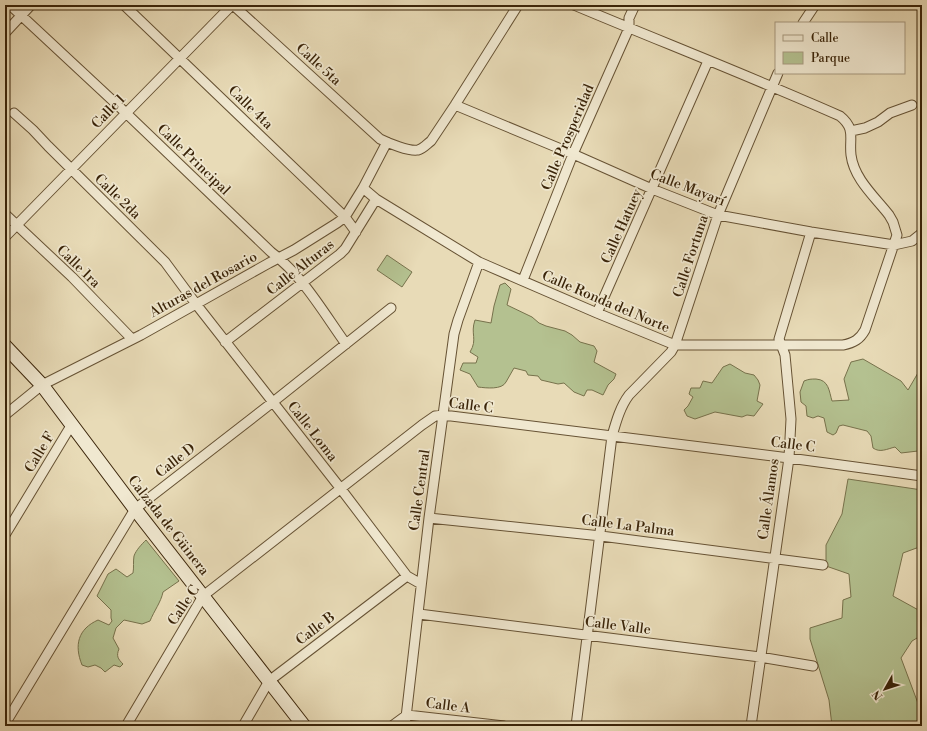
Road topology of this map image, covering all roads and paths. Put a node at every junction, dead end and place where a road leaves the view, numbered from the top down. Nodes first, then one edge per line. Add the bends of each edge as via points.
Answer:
1 (10, 5) edge
2 (31, 5) edge
3 (124, 5) edge
4 (233, 5) edge
5 (518, 5) edge
6 (574, 5) edge
7 (635, 5) edge
8 (815, 5) edge
9 (21, 16) junction
10 (806, 22) edge
11 (629, 28) junction
12 (5, 32) edge
13 (180, 58) junction
14 (708, 61) junction
15 (778, 74) edge
16 (772, 86) junction
17 (455, 105) junction
18 (912, 105) dead end
19 (14, 113) dead end
20 (126, 113) junction
21 (851, 131) junction
22 (387, 142) junction
23 (573, 154) junction
24 (71, 169) junction
25 (364, 188) junction
26 (652, 189) junction
27 (376, 199) junction
28 (5, 214) edge
29 (718, 215) junction
30 (345, 217) junction
31 (16, 225) junction
32 (356, 232) junction
33 (810, 232) junction
34 (922, 233) edge
35 (5, 237) edge
36 (894, 245) junction
37 (279, 258) junction
38 (479, 262) junction
39 (523, 280) junction
40 (303, 283) junction
41 (196, 304) junction
42 (391, 308) dead end
43 (597, 313) junction
44 (132, 339) junction
45 (225, 342) junction
46 (346, 344) junction
47 (675, 345) junction
48 (780, 345) junction
49 (7, 353) edge
50 (42, 385) junction
51 (273, 402) junction
52 (5, 415) edge
53 (444, 415) junction
54 (72, 424) junction
55 (612, 436) junction
56 (789, 458) junction
57 (922, 476) edge
58 (340, 489) junction
59 (135, 509) junction
60 (429, 518) junction
61 (5, 535) edge
62 (601, 536) junction
63 (774, 558) junction
64 (823, 565) dead end
65 (407, 576) junction
66 (421, 584) junction
67 (203, 596) junction
68 (419, 614) junction
69 (588, 635) junction
70 (760, 657) junction
71 (813, 666) dead end
72 (269, 681) junction
73 (407, 715) junction
74 (5, 724) edge
75 (126, 726) edge
76 (243, 726) edge
77 (304, 726) edge
78 (392, 726) edge
79 (405, 726) edge
80 (504, 726) edge
81 (576, 726) edge
82 (751, 726) edge

1 - 9 street, Calle Principal
2 - 9 street
3 - 13 street, Calle 4ta
4 - 13 street, Calle 1
4 - 22 street, Calle 5ta via 380,139
5 - 17 street, Calle 5ta
6 - 11 street
7 - 11 street, Calle Prosperidad via 629,18
8 - 10 street
9 - 12 street
9 - 20 street, Calle Principal
11 - 14 street
11 - 23 street, Calle Prosperidad
13 - 20 street, Calle 1
13 - 30 street, Calle 4ta
14 - 16 street
14 - 26 street, Calle Hatuey
15 - 16 street, Calle Fortuna
16 - 21 street via 840,116
16 - 29 street, Calle Fortuna
17 - 22 street, Calle 5ta via 423,148 413,150
17 - 23 street, Calle Mayarí
18 - 21 street via 890,112 865,128
19 - 24 street, Calle 2da
20 - 24 street, Calle 1
20 - 37 street, Calle Principal
21 - 36 street via 851,155 855,170 889,214 898,235
22 - 25 street, Alturas del Rosario
23 - 26 street, Calle Mayarí
23 - 39 street, Calle Prosperidad
24 - 31 street, Calle 1
24 - 41 street, Calle 2da via 157,254
25 - 27 street, Calle Ronda del Norte
25 - 30 street, Alturas del Rosario
26 - 29 street, Calle Mayarí
26 - 43 street, Calle Hatuey
27 - 32 street, Calle Alturas
27 - 38 street, Calle Ronda del Norte
28 - 31 street, Calle 1ra
29 - 33 street, Calle Mayarí
29 - 47 street, Calle Fortuna
30 - 32 street, Calle 4ta
30 - 37 street, Alturas del Rosario
31 - 35 street, Calle 1
31 - 44 street, Calle 1ra via 72,277
32 - 40 street, Calle Alturas via 340,254
33 - 36 street, Calle Mayarí
33 - 48 street, Calle Álamos via 780,334
34 - 36 street, Calle Mayarí via 912,241
36 - 48 street, Calle Ronda del Norte via 861,336 851,344 843,345
37 - 40 street, Calle Principal
37 - 41 street, Alturas del Rosario
38 - 39 street, Calle Ronda del Norte
38 - 53 street, Calle Central via 454,334
39 - 43 street, Calle Ronda del Norte
40 - 45 street, Calle Alturas
40 - 46 street, Calle Principal
41 - 44 street, Alturas del Rosario
41 - 45 street, Calle Loma
42 - 46 street, Calle D
43 - 47 street, Calle Ronda del Norte
44 - 50 street, Alturas del Rosario
45 - 51 street, Calle Loma
46 - 51 street, Calle D
47 - 48 street, Calle Ronda del Norte
47 - 55 street, Calle Fortuna via 624,402
48 - 56 street, Calle Álamos via 785,355 791,419
49 - 50 main road, Calzada de Güinera
50 - 52 street, Alturas del Rosario
50 - 54 main road, Calzada de Güinera
51 - 58 street, Calle Loma
51 - 59 street, Calle D
53 - 55 street, Calle C
53 - 58 street, Calle C via 435,416 422,425
53 - 60 street, Calle Central
54 - 59 main road, Calzada de Güinera
54 - 61 street, Calle F
55 - 56 street, Calle C
55 - 62 street, Calle Fortuna
56 - 57 street, Calle C
56 - 63 street, Calle Álamos
58 - 65 street, Calle Loma
58 - 67 street, Calle C
59 - 67 main road, Calzada de Güinera
59 - 74 street, Calle D
60 - 62 street, Calle La Palma
60 - 66 street, Calle Central
62 - 63 street, Calle La Palma
62 - 69 street, Calle Fortuna
63 - 64 street, Calle La Palma
63 - 70 street, Calle Álamos
65 - 66 street
65 - 72 street, Calle B
66 - 68 street, Calle Central
67 - 72 main road, Calzada de Güinera
67 - 75 street, Calle C
68 - 69 street, Calle Valle
68 - 73 street, Calle Central
69 - 70 street, Calle Valle
69 - 81 street, Calle Fortuna
70 - 71 street, Calle Valle
70 - 82 street, Calle Álamos
72 - 76 street, Calle B
72 - 77 main road, Calzada de Güinera
73 - 78 street, Calle A
73 - 79 street, Calle Central
73 - 80 street, Calle A

